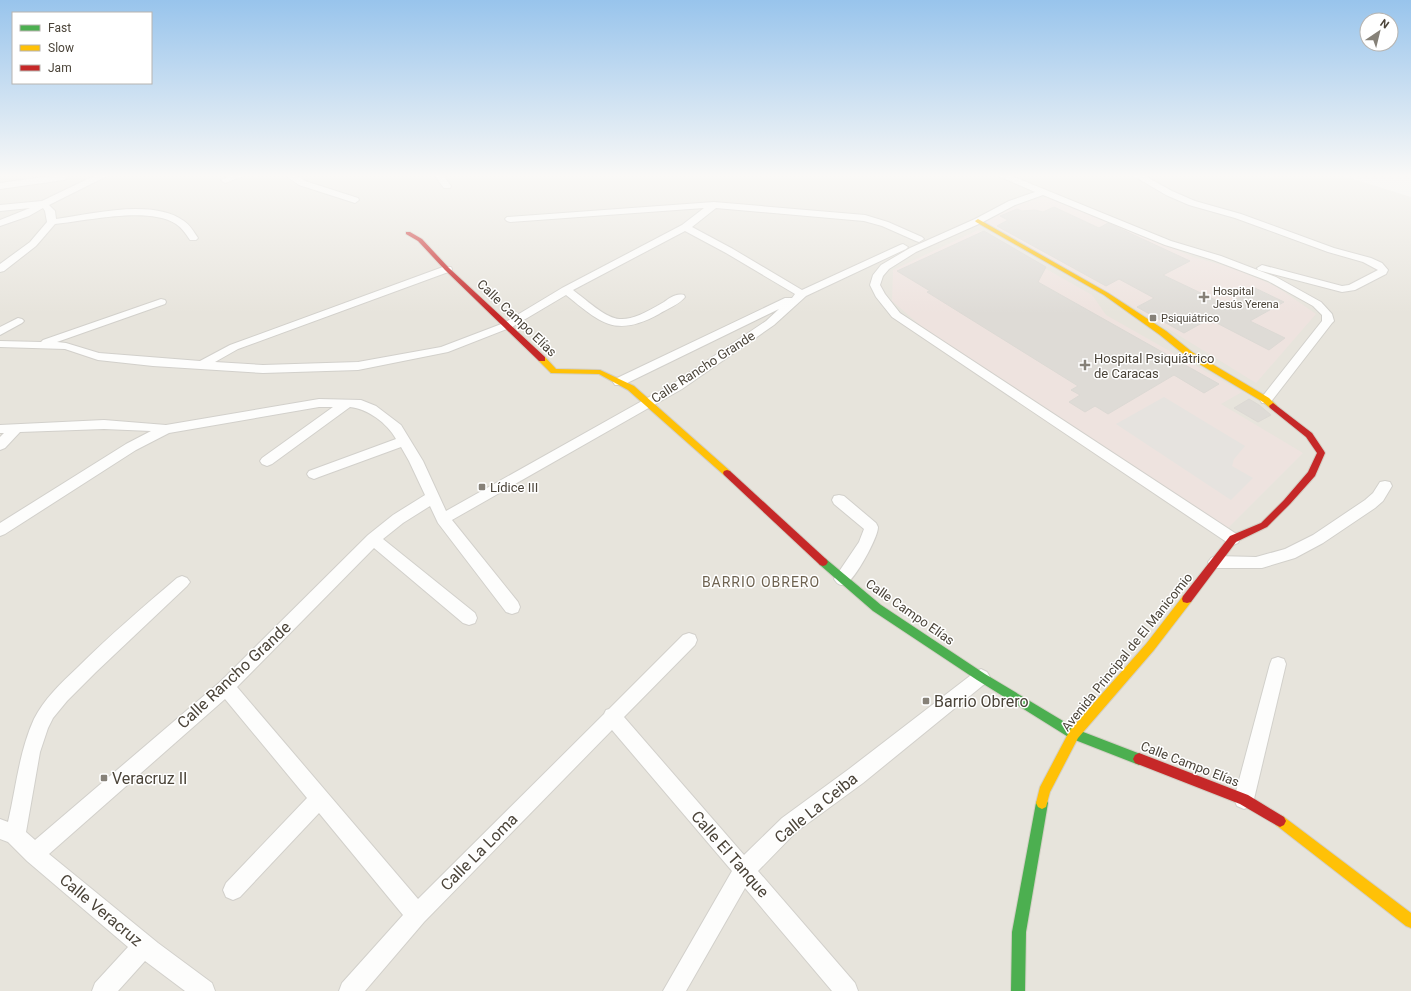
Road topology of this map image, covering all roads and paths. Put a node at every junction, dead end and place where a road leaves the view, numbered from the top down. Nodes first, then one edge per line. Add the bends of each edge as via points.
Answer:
1 (59, 221) edge
2 (177, 221) edge
3 (693, 221) edge
4 (876, 221) edge
5 (954, 221) edge
6 (978, 221) joint
7 (1113, 221) edge
8 (1252, 221) edge
9 (52, 222) joint
10 (685, 227) junction
11 (408, 233) dead end
12 (193, 238) dead end
13 (919, 239) junction
14 (1217, 258) junction
15 (0, 269) edge
16 (447, 269) junction
17 (566, 290) junction
18 (802, 294) junction
19 (680, 297) dead end
20 (161, 302) dead end
21 (18, 322) dead end
22 (508, 325) junction
23 (0, 332) edge
24 (0, 344) edge
25 (39, 345) junction
26 (201, 365) junction
27 (619, 382) junction
28 (1266, 400) junction
29 (347, 403) junction
30 (648, 403) junction
31 (16, 428) junction
32 (0, 429) edge
33 (166, 429) junction
34 (404, 441) junction
35 (0, 444) edge
36 (267, 461) dead end
37 (314, 474) dead end
38 (1385, 486) dead end
39 (433, 497) junction
40 (839, 500) dead end
41 (443, 519) junction
42 (0, 530) edge
43 (373, 539) junction
44 (1233, 539) junction
45 (1216, 562) junction
46 (842, 579) junction
47 (182, 582) dead end
48 (512, 607) dead end
49 (469, 618) dead end
50 (689, 640) dead end
51 (1278, 664) dead end
52 (981, 677) junction
53 (226, 687) junction
54 (612, 716) junction
55 (1074, 734) junction
56 (319, 799) junction
57 (1244, 799) junction
58 (7, 832) edge
59 (34, 854) junction
60 (744, 870) junction
61 (233, 890) dead end
62 (417, 915) junction
63 (1411, 921) edge
64 (144, 946) junction
65 (103, 991) edge
66 (204, 991) edge
67 (350, 991) edge
68 (674, 991) edge
69 (848, 991) edge
70 (1018, 991) edge

1 - 9 street
2 - 12 street via 185,226
3 - 10 street
4 - 13 street
5 - 13 street, Calle Rancho Grande
6 - 28 street, Avenida Principal de El Manicomio via 1106,294 1189,354
6 - 44 street via 913,250 885,267 878,275 875,285 896,315
7 - 14 street via 1168,243
8 - 14 street via 1331,250 1367,260 1383,270 1351,288 1342,289 1236,260
9 - 15 street via 33,244
10 - 17 street
10 - 18 street via 716,242
11 - 16 street, Calle Campo Elías via 420,240
13 - 18 street, Calle Rancho Grande
14 - 28 street via 1272,279 1317,304 1327,314 1328,322
16 - 22 street, Calle Campo Elías
16 - 26 street via 234,347
17 - 19 street via 606,320 617,324 633,322
17 - 22 street
18 - 27 street
18 - 30 street, Calle Rancho Grande via 770,323 678,386
20 - 25 street
21 - 23 street
22 - 26 street via 444,350 358,366 263,368
22 - 27 street, Calle Campo Elías via 554,371 600,372
24 - 25 street
25 - 26 street via 66,346 98,356
27 - 30 street, Calle Campo Elías
28 - 44 street, Avenida Principal de El Manicomio via 1309,435 1321,453 1312,474 1264,525
29 - 33 street via 319,403
29 - 34 street via 361,404 372,409 396,428
29 - 36 street
30 - 41 street, Calle Rancho Grande
30 - 46 street, Calle Campo Elías
31 - 32 street
31 - 33 street via 97,424
31 - 35 street
33 - 42 street via 131,447
34 - 37 street
34 - 39 street
38 - 45 street via 1370,504 1285,556 1262,562
39 - 41 street
39 - 43 street, Calle Rancho Grande via 398,519
40 - 46 street via 871,527 872,531
41 - 48 street
43 - 49 street
43 - 53 street, Calle Rancho Grande
44 - 45 street, Avenida Principal de El Manicomio
45 - 55 street, Avenida Principal de El Manicomio via 1150,647
46 - 52 street, Calle Campo Elías via 877,608
47 - 58 street via 94,662 51,706 31,749 21,813
50 - 54 street, Calle La Loma
51 - 57 street
52 - 55 street, Calle Campo Elías
52 - 60 street, Calle La Ceiba via 856,776 789,825
53 - 56 street
53 - 59 street, Calle Rancho Grande
54 - 60 street, Calle El Tanque
54 - 62 street, Calle La Loma
55 - 57 street, Calle Campo Elías
55 - 70 street, Avenida Principal de El Manicomio via 1044,791 1019,932
56 - 61 street
56 - 62 street
57 - 63 street, Calle Campo Elías via 1278,819
58 - 59 street, Calle Veracruz
59 - 64 street, Calle Veracruz
60 - 68 street, Calle La Ceiba
60 - 69 street, Calle El Tanque
62 - 67 street, Calle La Loma
64 - 65 street
64 - 66 street, Calle Veracruz

